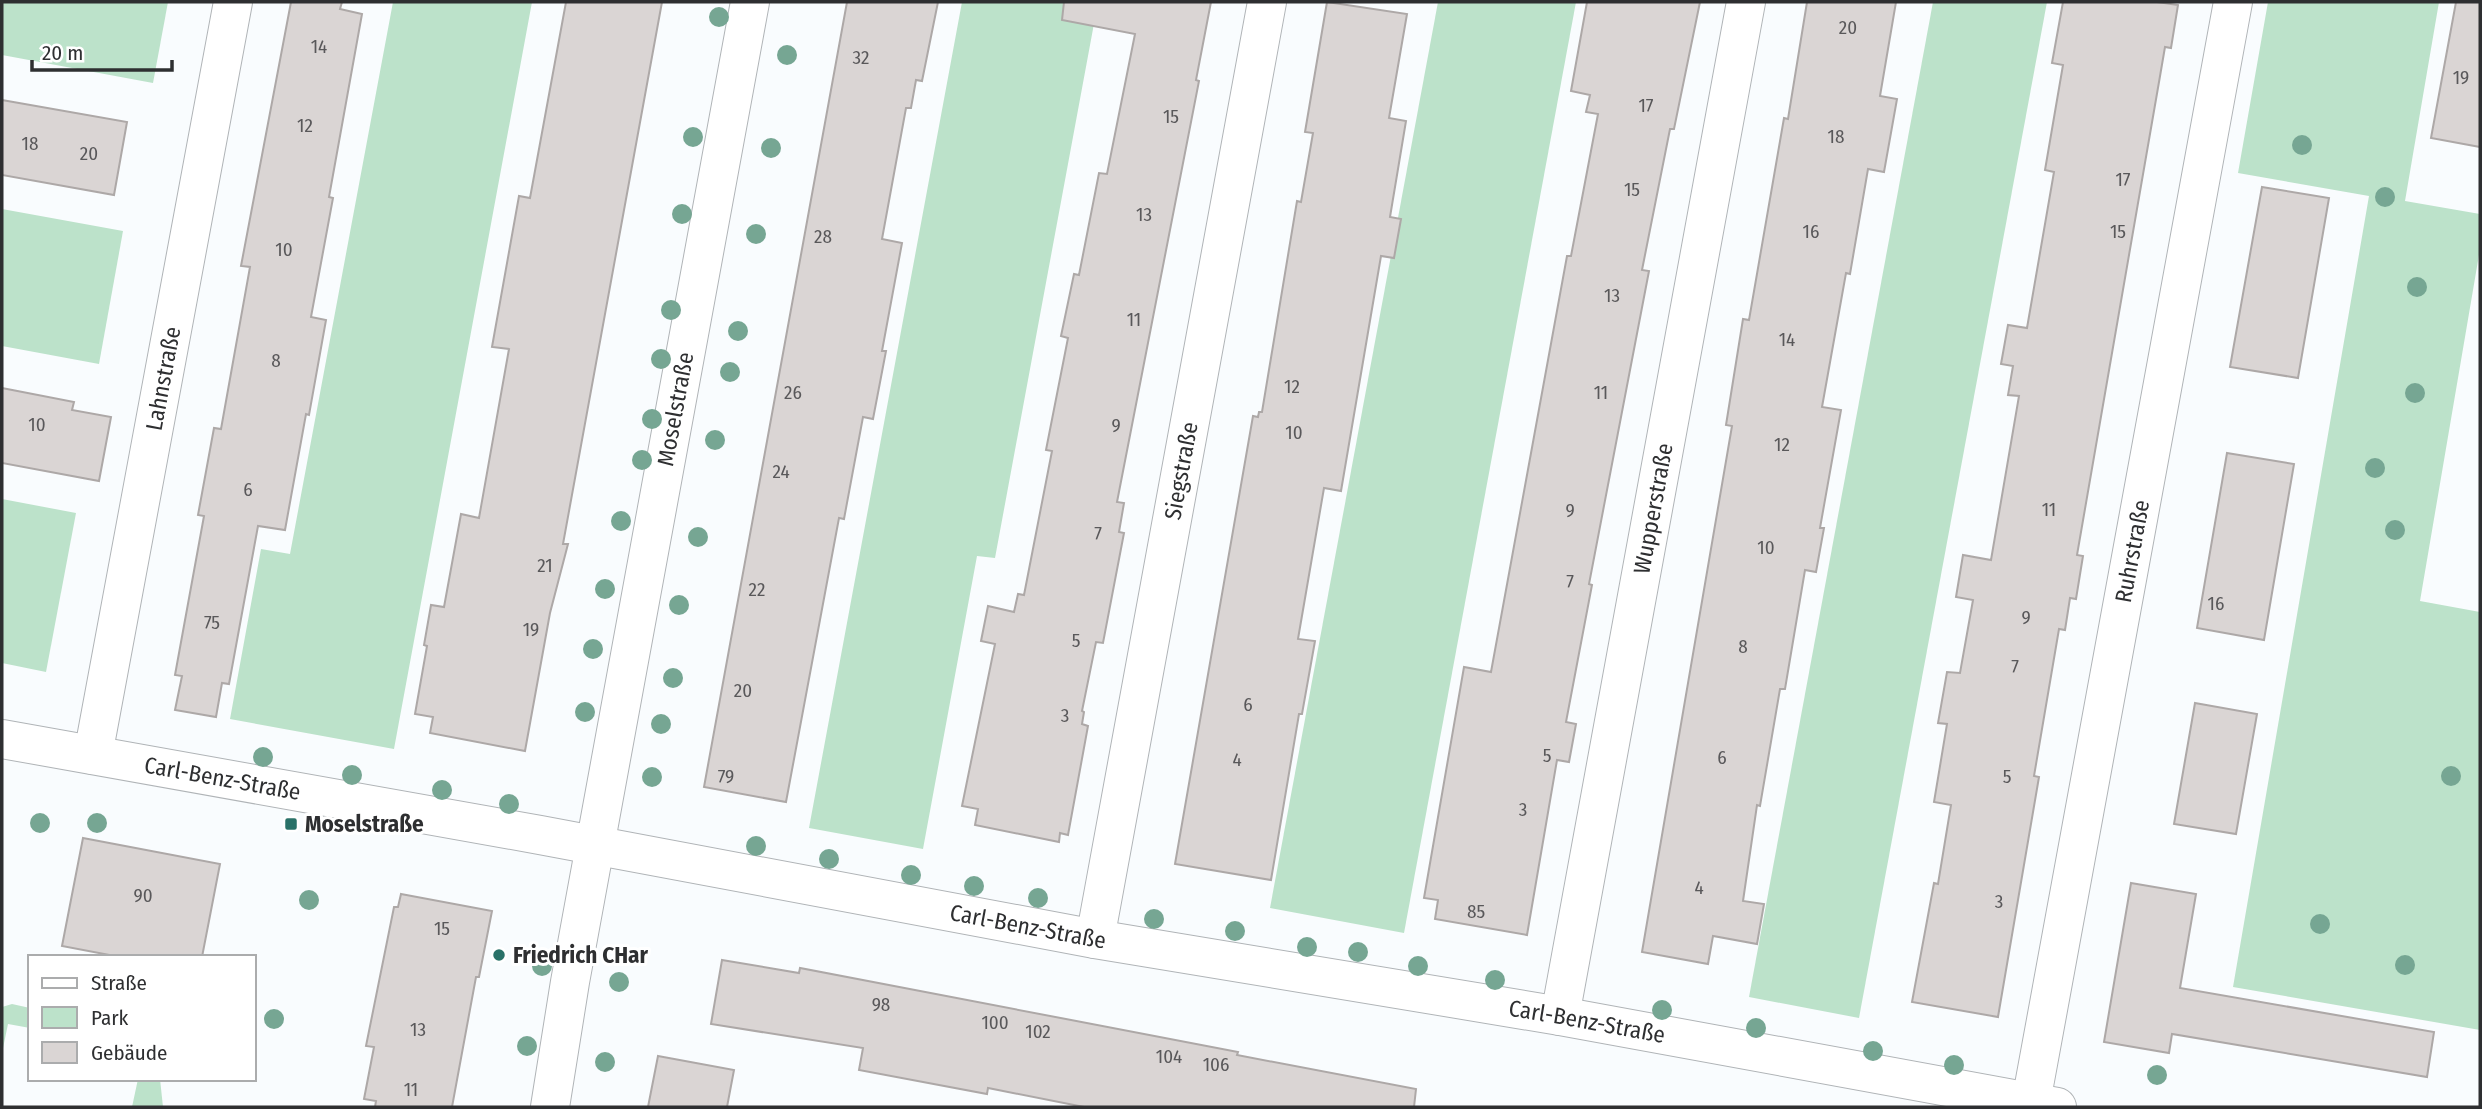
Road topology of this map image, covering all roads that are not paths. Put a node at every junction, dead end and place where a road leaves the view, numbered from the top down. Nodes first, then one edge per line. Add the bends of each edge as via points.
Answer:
1 (233, 2) edge
2 (750, 2) edge
3 (1267, 2) edge
4 (1746, 2) edge
5 (2233, 2) edge
6 (2, 739) edge
7 (93, 755) junction
8 (595, 846) junction
9 (1095, 939) junction
10 (1560, 1016) junction
11 (2044, 1105) edge
12 (550, 1107) edge

1 - 7 street, Lahnstraße
2 - 8 street, Moselstraße
3 - 9 street, Siegstraße
4 - 10 street, Wupperstraße
5 - 11 street, Ruhrstraße
6 - 7 street, Carl-Benz-Straße
7 - 8 street, Carl-Benz-Straße
8 - 9 street, Carl-Benz-Straße
8 - 12 street, Moselstraße
9 - 10 street, Carl-Benz-Straße
10 - 11 street, Carl-Benz-Straße

